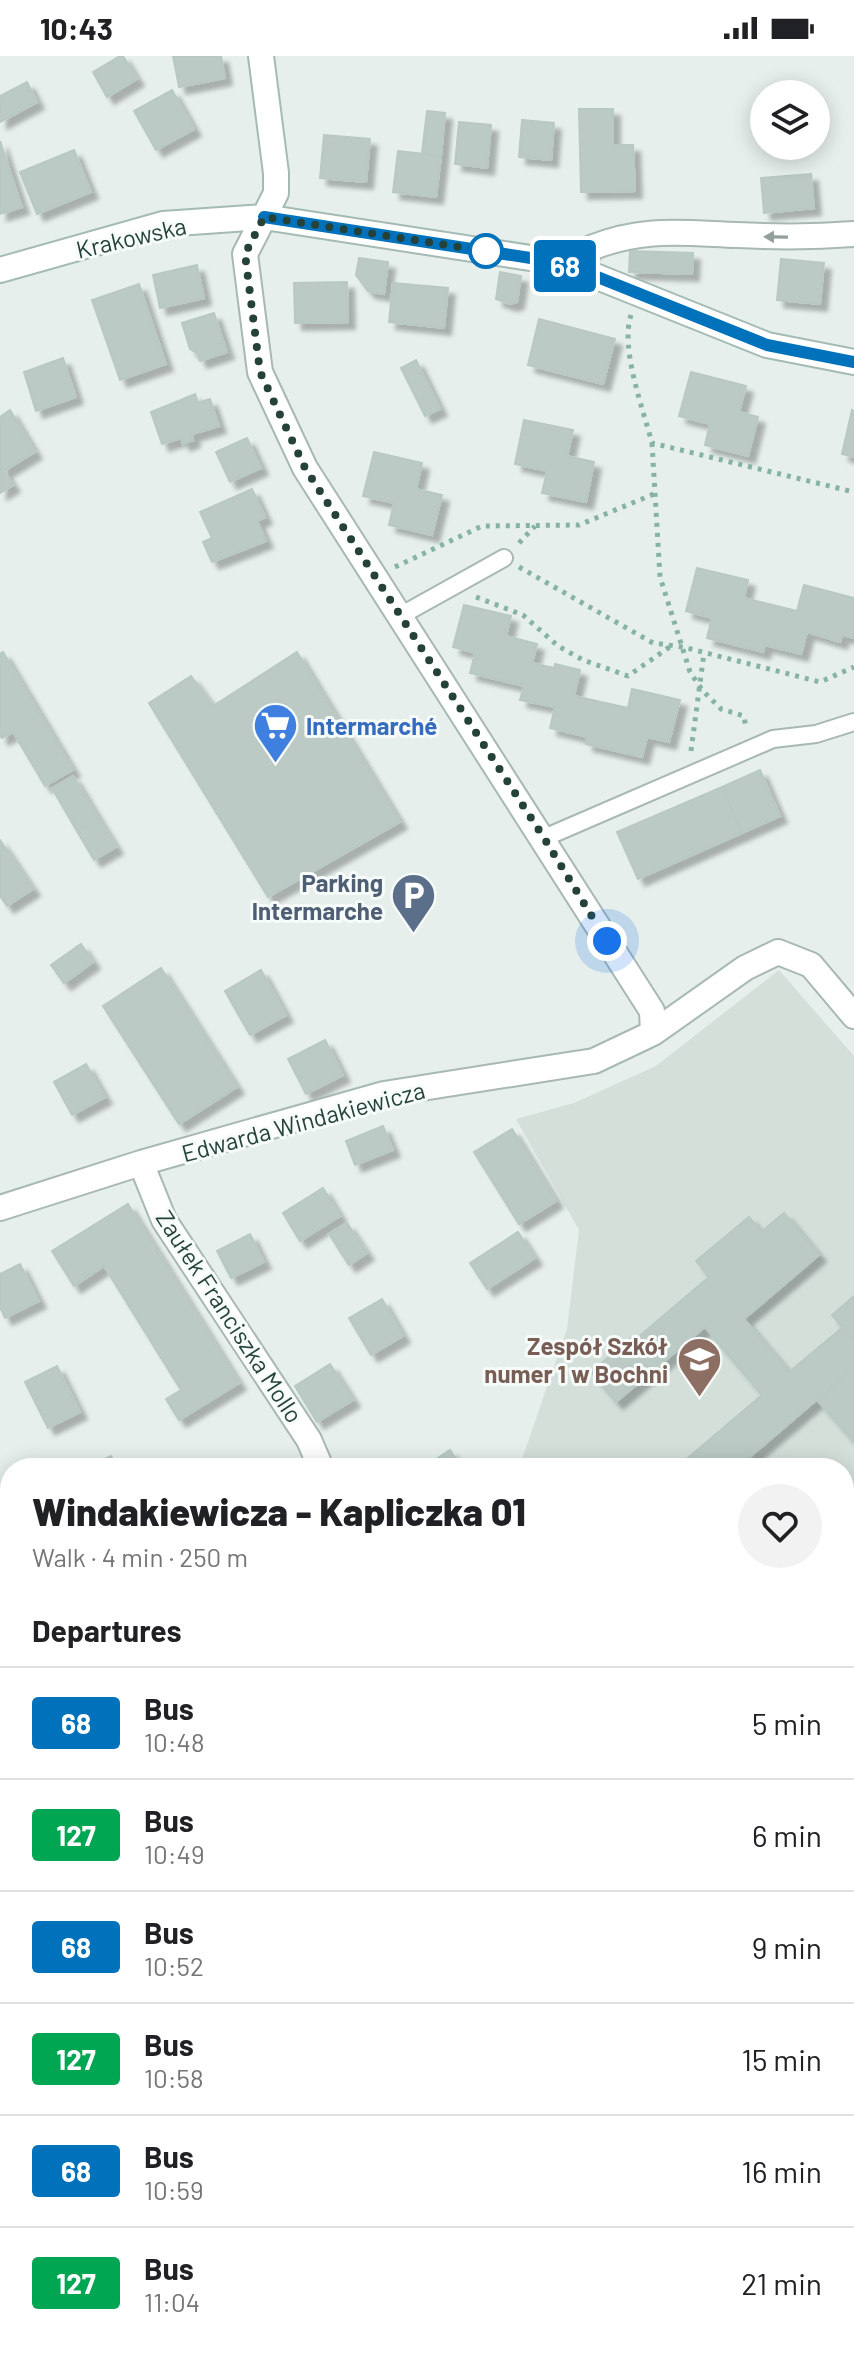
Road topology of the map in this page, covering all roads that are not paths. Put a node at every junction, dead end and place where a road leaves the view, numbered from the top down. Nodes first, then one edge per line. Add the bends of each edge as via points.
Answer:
1 (261, 56) edge
2 (264, 217) junction
3 (854, 234) edge
4 (0, 270) edge
5 (580, 270) junction
6 (854, 362) edge
7 (504, 558) road end
8 (400, 616) junction
9 (854, 722) edge
10 (544, 838) junction
11 (854, 1016) edge
12 (653, 1033) junction
13 (141, 1163) junction
14 (0, 1208) edge
15 (317, 1458) edge

1 - 2 street via 276,173 276,193
2 - 4 street, Krakowska via 163,224
2 - 5 street, Krakowska
2 - 8 street via 245,254 260,372 305,468
3 -> 5 street via 649,232 591,248
5 - 6 street, Krakowska via 767,345
7 - 8 lane
8 - 10 street
9 - 10 lane via 773,739
10 - 12 street via 652,1011
11 - 12 street, Edwarda Windakiewicza via 811,965 778,952 745,968
12 - 13 street, Edwarda Windakiewicza via 594,1061 384,1094
13 - 14 street, Edwarda Windakiewicza
13 - 15 street, Zaułek Franciszka Mollo via 164,1220

